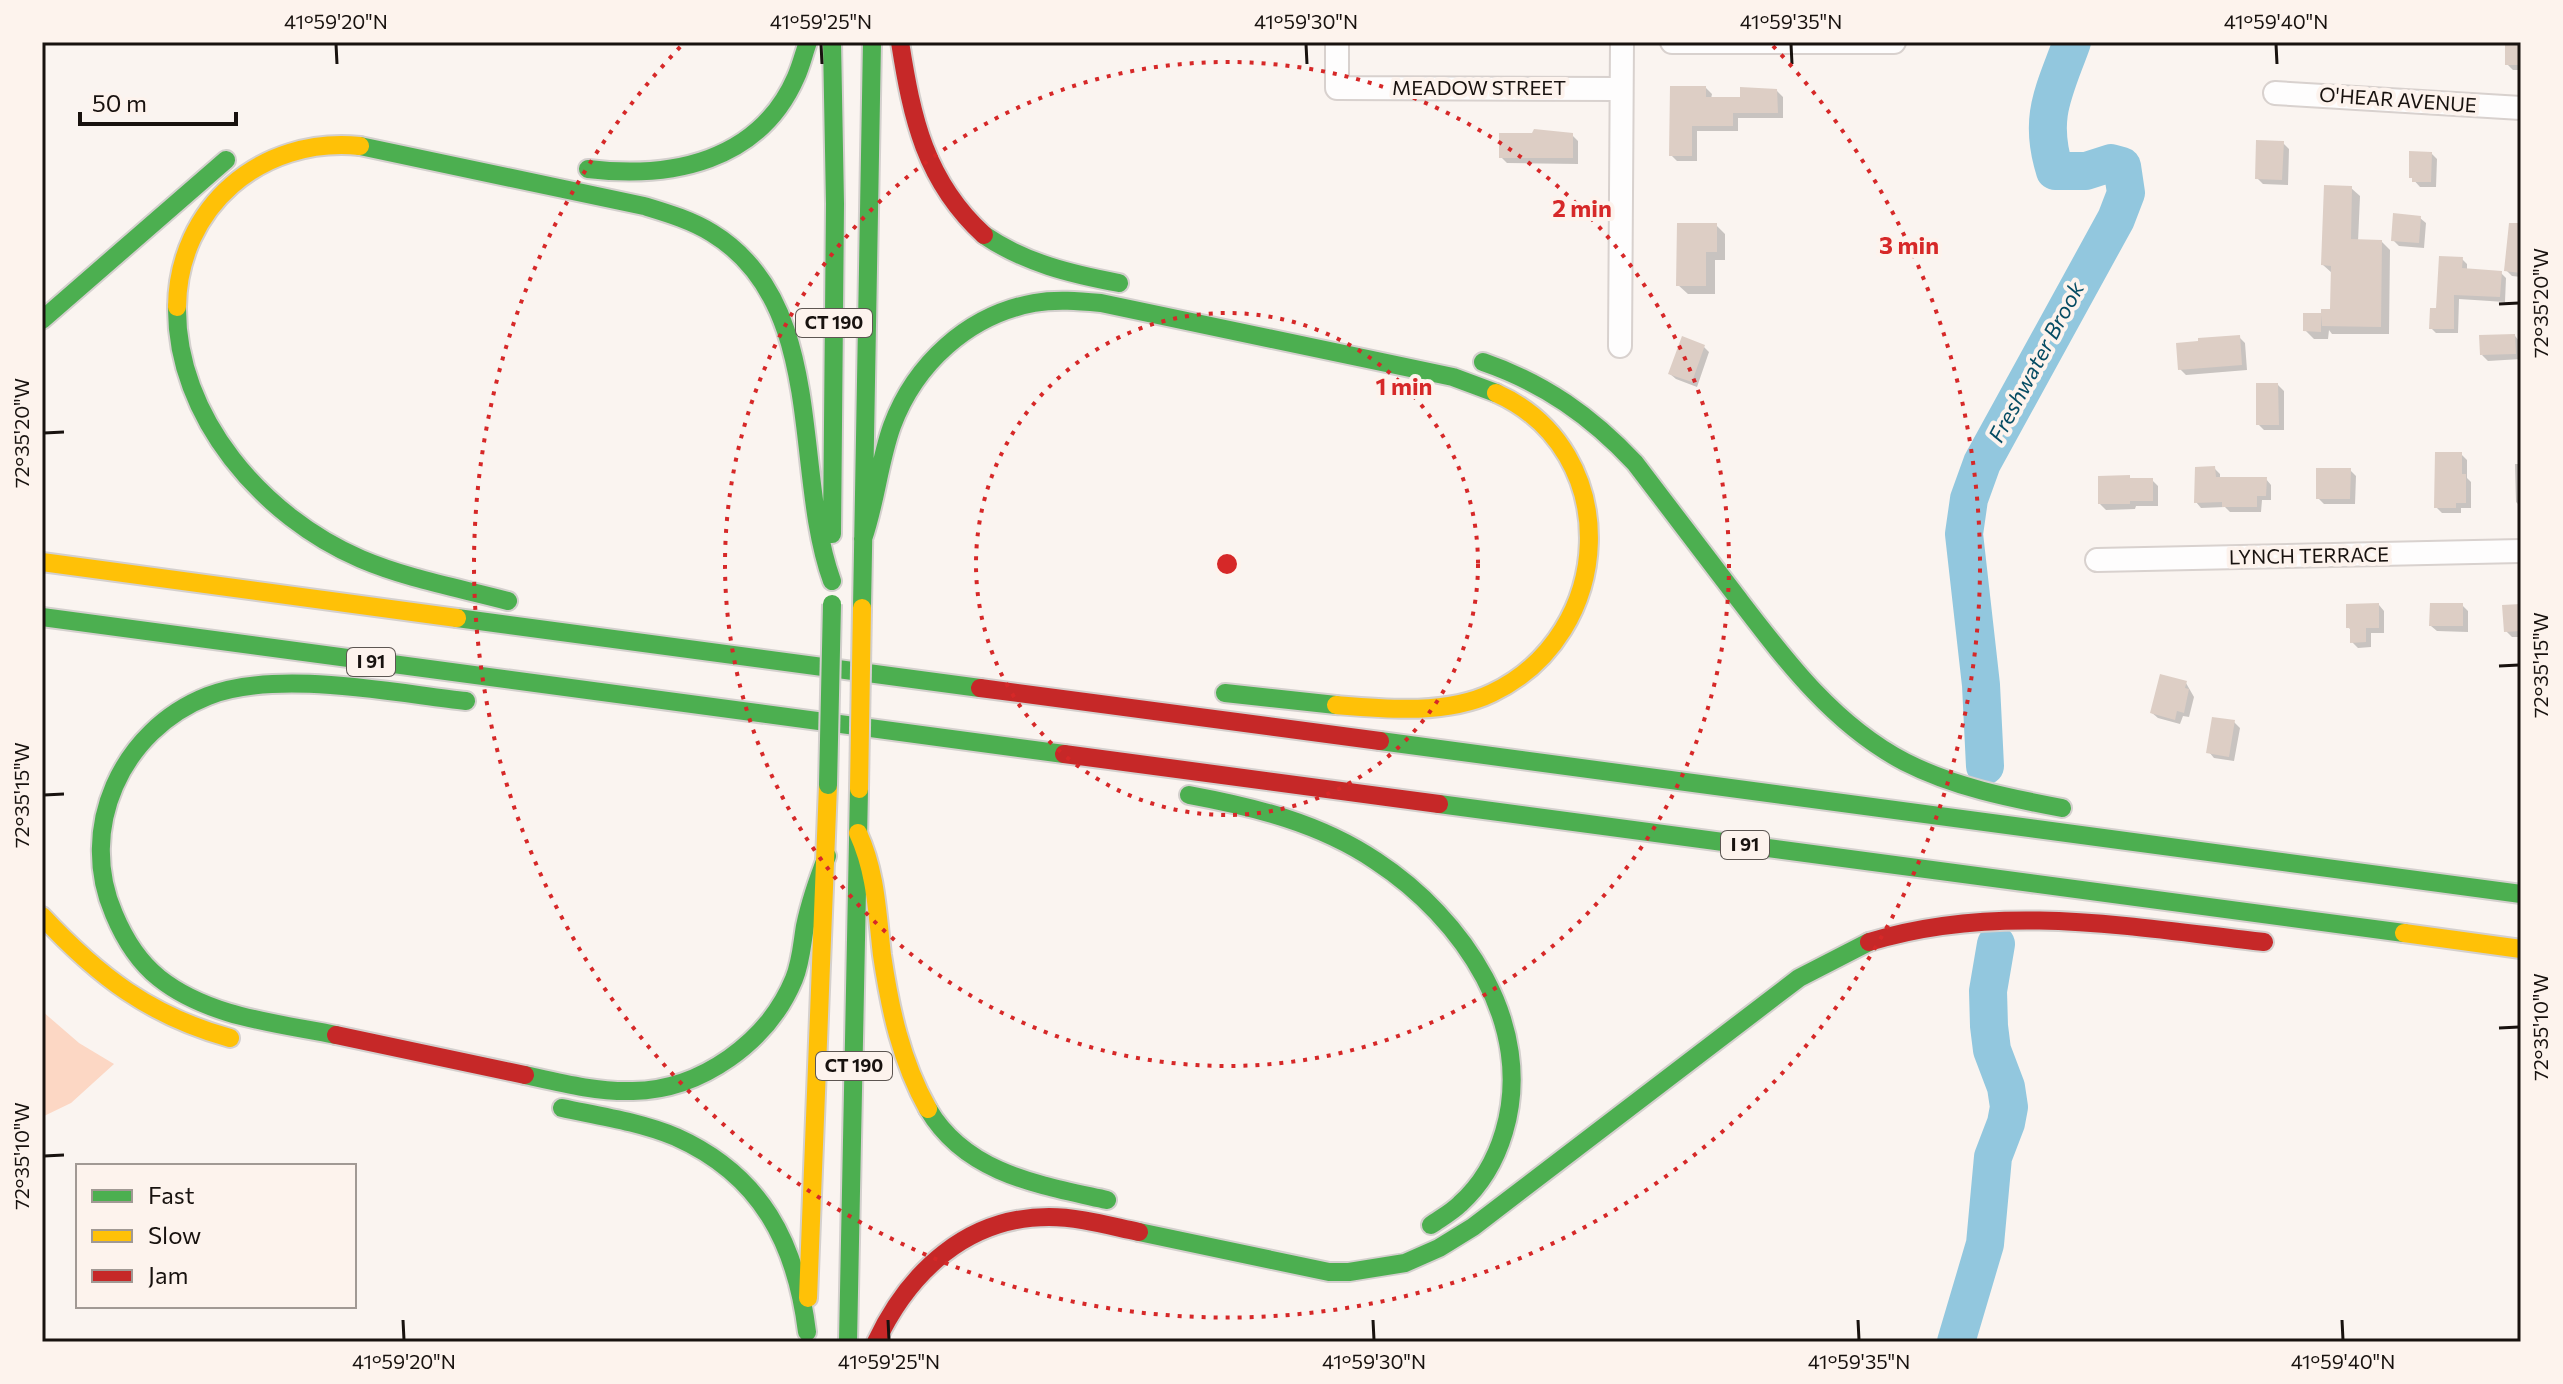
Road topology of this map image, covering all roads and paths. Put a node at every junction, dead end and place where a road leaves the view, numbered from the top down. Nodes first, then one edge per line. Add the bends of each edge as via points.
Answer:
1 (808, 42) edge
2 (832, 42) edge
3 (872, 42) edge
4 (900, 42) edge
5 (1337, 42) edge
6 (1622, 42) edge
7 (1672, 42) edge
8 (1894, 42) edge
9 (1620, 89) junction
10 (2275, 93) dead end
11 (2521, 108) edge
12 (243, 148) dead end
13 (563, 164) dead end
14 (1136, 287) dead end
15 (42, 320) edge
16 (1620, 346) dead end
17 (1469, 358) dead end
18 (863, 539) junction
19 (2521, 551) edge
20 (2097, 560) dead end
21 (42, 562) edge
22 (832, 581) junction
23 (42, 617) edge
24 (560, 631) junction
25 (1079, 680) dead end
26 (1212, 691) dead end
27 (1016, 692) junction
28 (485, 703) dead end
29 (700, 707) junction
30 (649, 717) dead end
31 (1049, 752) junction
32 (1094, 776) dead end
33 (1169, 791) dead end
34 (2078, 811) dead end
35 (2110, 821) dead end
36 (858, 833) junction
37 (2153, 845) junction
38 (827, 856) junction
39 (2521, 884) edge
40 (2496, 891) junction
41 (2521, 894) edge
42 (42, 916) edge
43 (2441, 939) junction
44 (2287, 944) dead end
45 (2521, 949) edge
46 (2389, 950) dead end
47 (241, 1040) dead end
48 (541, 1104) dead end
49 (1125, 1204) dead end
50 (1415, 1233) dead end
51 (807, 1337) edge
52 (848, 1342) edge
53 (876, 1342) edge

1 - 13 main road via 796,80 781,104 761,127 720,156 686,169 644,175
2 - 22 main road, CT 190
3 - 18 main road, CT 190
4 - 14 main road via 926,159 945,195 967,221 1033,262
5 - 9 street, MEADOW STREET via 1337,88
6 - 9 street
7 - 8 street
9 - 16 street
10 - 11 street, O'HEAR AVENUE
12 - 15 main road
17 - 34 main road via 1545,386 1606,432 1791,668 1867,738 1945,779
18 - 26 main road via 888,438 914,379 960,332 1032,302 1101,303 1453,377 1517,403 1555,437 1584,493 1590,528 1588,566 1571,621 1551,651 1525,674 1480,699 1429,707
18 - 36 main road, CT 190, bridge
19 - 20 street, LYNCH TERRACE
21 - 24 main road
22 - 24 main road via 816,531 802,404 784,324 754,268 715,233 640,204 367,146 306,147 253,169 200,221 185,251 177,291 183,366 217,435 269,497 335,546 407,577 515,603
22 - 38 main road, CT 190, bridge
23 - 29 main road, I 91
24 - 27 main road
25 - 27 main road
27 - 37 main road
28 - 38 main road via 278,685 220,692 181,708 130,754 105,804 102,883 122,935 158,976 221,1010 576,1086 657,1090 689,1081 725,1061 780,1006 796,973
29 - 30 main road
29 - 31 main road, I 91
31 - 32 main road
31 - 43 main road, I 91
33 - 50 main road via 1275,815 1360,850 1430,905 1487,979 1511,1062 1513,1097 1507,1129 1474,1191 1451,1213
35 - 37 main road
36 - 49 main road via 873,871 899,1042 928,1112 958,1143 1010,1176
36 - 52 main road, CT 190
37 - 40 main road
38 - 51 main road, CT 190
39 - 40 main road
40 - 41 main road
42 - 47 main road via 99,974 138,1002 192,1027
43 - 45 main road, I 91
43 - 46 main road
44 - 53 main road via 2014,920 1947,923 1896,934 1799,978 1473,1227 1411,1262 1370,1272 1329,1272 1081,1220 1025,1218 973,1235 925,1266 897,1300
48 - 51 main road via 673,1136 737,1173 784,1237 800,1278

